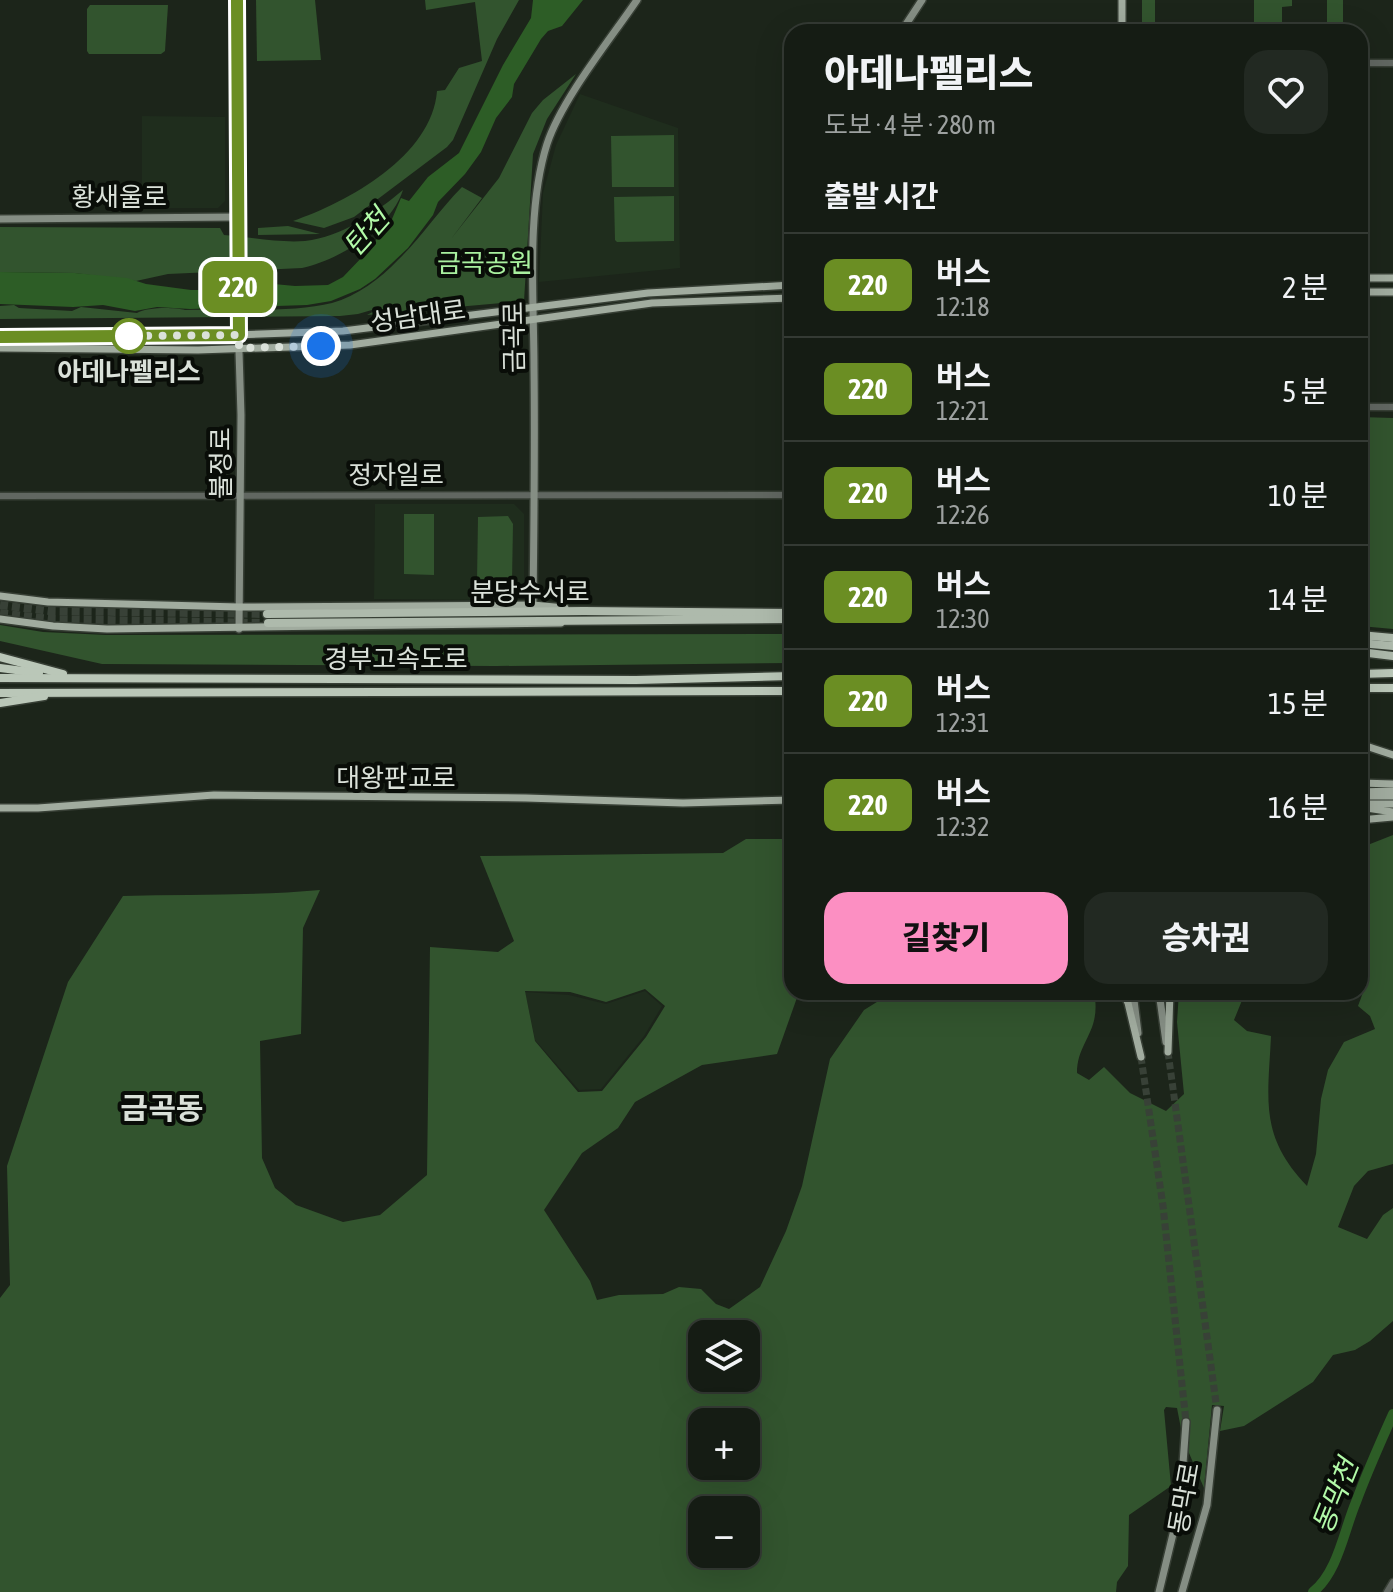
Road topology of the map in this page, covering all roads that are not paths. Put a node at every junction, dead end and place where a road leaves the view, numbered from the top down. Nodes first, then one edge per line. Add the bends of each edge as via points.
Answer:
1 (237, 0) edge
2 (637, 0) edge
3 (922, 0) edge
4 (1122, 0) edge
5 (906, 24) edge
6 (1122, 24) edge
7 (1368, 63) edge
8 (1393, 63) edge
9 (238, 217) junction
10 (0, 219) edge
11 (1368, 278) edge
12 (1393, 278) edge
13 (784, 285) edge
14 (1368, 292) edge
15 (1393, 292) edge
16 (784, 298) edge
17 (534, 307) junction
18 (534, 320) junction
19 (239, 335) junction
20 (0, 337) edge
21 (0, 348) edge
22 (239, 348) junction
23 (1368, 407) edge
24 (1393, 407) edge
25 (241, 494) junction
26 (534, 495) junction
27 (784, 495) edge
28 (0, 496) edge
29 (0, 596) edge
30 (533, 605) junction
31 (239, 607) junction
32 (584, 611) junction
33 (784, 612) edge
34 (762, 616) junction
35 (0, 619) edge
36 (580, 620) junction
37 (784, 620) edge
38 (239, 629) junction
39 (1368, 636) edge
40 (1393, 638) edge
41 (1368, 644) edge
42 (1393, 646) edge
43 (1368, 653) edge
44 (1393, 656) edge
45 (0, 657) edge
46 (0, 668) edge
47 (1393, 673) edge
48 (1368, 674) edge
49 (784, 676) edge
50 (76, 677) junction
51 (0, 678) edge
52 (1368, 688) edge
53 (1393, 688) edge
54 (784, 691) edge
55 (0, 698) edge
56 (1368, 747) edge
57 (1393, 755) edge
58 (1368, 783) edge
59 (1393, 784) edge
60 (1368, 794) edge
61 (1393, 794) edge
62 (784, 800) edge
63 (1393, 804) edge
64 (1368, 806) edge
65 (0, 808) edge
66 (1368, 808) edge
67 (1393, 814) edge
68 (1368, 819) edge
69 (1127, 1000) edge
70 (1134, 1000) edge
71 (1160, 1000) edge
72 (1170, 1000) edge
73 (1217, 1410) tunnel mouth
74 (1186, 1422) tunnel mouth
75 (1393, 1582) edge
76 (1159, 1592) edge
77 (1182, 1592) edge
78 (1387, 1592) edge

1 - 9 main road
2 - 17 main road, 금곡로 via 556,122 546,147 533,241
3 - 5 main road
4 - 6 main road
7 - 8 street
9 - 10 main road, 황새울로
9 - 19 main road, 불정로, bridge
11 - 12 main road
13 - 17 main road, 성남대로 via 688,289
14 - 15 main road
16 - 18 main road, 성남대로 via 652,303
17 - 18 main road, 금곡로
17 - 19 main road, 성남대로 via 358,330
18 - 22 main road, 성남대로 via 350,345
18 - 26 main road, 금곡로
19 - 20 main road, 성남대로
19 - 22 main road, 불정로
21 - 22 main road, 성남대로
22 - 25 main road, 불정로
23 - 24 street
25 - 26 street, 정자일로
25 - 28 street, 정자일로
25 - 31 main road, 불정로
26 - 27 street, 정자일로
26 - 30 main road, 금곡로
29 - 31 main road
30 - 31 main road
30 - 32 main road
31 - 38 main road, 불정로
32 - 34 highway, 분당수서로
32 - 36 highway, 분당수서로 via 268,619
33 - 34 highway
34 - 36 highway, 분당수서로
34 - 37 highway, 분당수서로
35 - 38 main road via 107,629
36 - 38 main road via 551,625
39 - 40 highway
41 - 42 highway
43 - 44 highway
45 - 50 highway
46 - 50 highway
47 - 48 highway
49 - 50 highway, 경부고속도로
50 - 51 highway, 경부고속도로
52 - 53 highway
54 - 55 highway, 경부고속도로 via 72,692
56 - 57 main road
58 - 59 main road
60 - 61 main road
62 - 65 main road, 대왕판교로 via 214,795
63 - 64 main road
66 - 67 main road
67 - 68 main road
69 - 70 main road via 1141,1057
71 - 72 main road via 1168,1052
73 - 77 main road, 동막로 via 1207,1505
74 - 76 main road, 동막로 via 1180,1505
75 - 78 street

